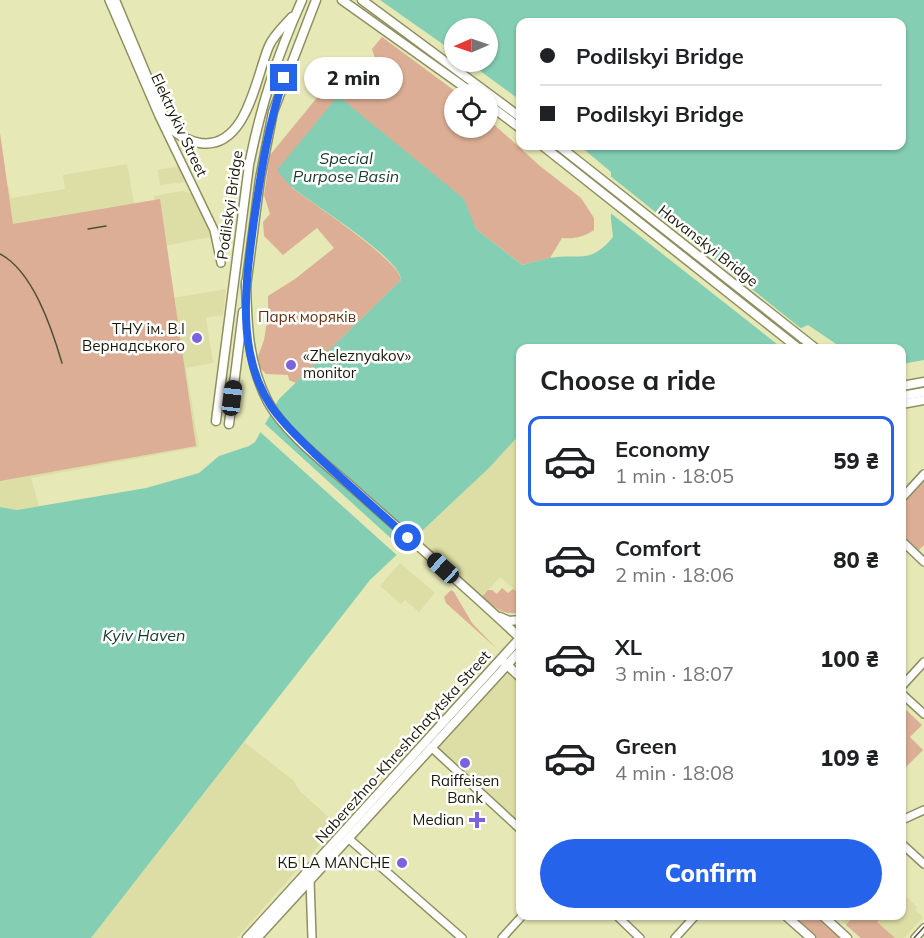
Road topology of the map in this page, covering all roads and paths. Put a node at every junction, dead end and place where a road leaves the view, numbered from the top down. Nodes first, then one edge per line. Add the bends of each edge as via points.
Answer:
1 (109, 0) edge
2 (115, 0) edge
3 (302, 0) edge
4 (316, 0) edge
5 (342, 0) edge
6 (362, 0) edge
7 (298, 9) junction
8 (460, 84) edge
9 (498, 112) edge
10 (516, 114) edge
11 (516, 125) edge
12 (550, 150) edge
13 (563, 150) edge
14 (583, 169) junction
15 (221, 263) dead end
16 (246, 282) junction
17 (793, 344) edge
18 (810, 344) edge
19 (924, 382) edge
20 (906, 385) edge
21 (924, 392) edge
22 (906, 395) edge
23 (924, 400) edge
24 (906, 403) edge
25 (216, 421) dead end
26 (229, 424) dead end
27 (924, 474) edge
28 (906, 494) edge
29 (906, 545) edge
30 (924, 562) edge
31 (494, 614) junction
32 (516, 620) edge
33 (516, 634) edge
34 (516, 644) edge
35 (516, 654) edge
36 (504, 662) junction
37 (924, 662) edge
38 (516, 673) edge
39 (906, 682) edge
40 (906, 698) edge
41 (924, 714) edge
42 (431, 747) junction
43 (924, 810) edge
44 (906, 818) edge
45 (516, 825) edge
46 (348, 838) junction
47 (906, 848) edge
48 (924, 864) edge
49 (308, 877) junction
50 (518, 920) edge
51 (621, 920) edge
52 (691, 920) edge
53 (791, 920) edge
54 (827, 920) edge
55 (924, 928) edge
56 (247, 938) edge
57 (257, 938) edge
58 (312, 938) edge
59 (462, 938) edge
60 (502, 938) edge
61 (640, 938) edge
62 (675, 938) edge
63 (811, 938) edge
64 (847, 938) edge
65 (915, 938) edge

1 - 15 street, Elektrykiv Street via 214,230
2 - 7 main road via 166,122 181,136 203,143 222,139 244,117 270,44
3 - 7 main road, Podilskyi Bridge
4 - 16 main road, Podilskyi Bridge via 273,112
5 - 8 main road
6 - 10 main road
7 - 25 main road, Podilskyi Bridge via 272,73 256,127
9 - 11 main road
12 - 14 main road
13 - 14 main road
14 - 17 main road, Havanskyi Bridge
14 - 18 main road, Havanskyi Bridge
16 - 26 main road, Podilskyi Bridge
16 - 31 main road, Podilskyi Bridge via 253,362 279,417
19 - 20 main road
21 - 22 main road
23 - 24 main road
27 - 28 street
29 - 30 street
31 - 32 main road
31 - 33 main road, Podilskyi Bridge
34 - 36 main road, Naberezhno-Khreshchatytska Street
35 - 36 main road, Naberezhno-Khreshchatytska Street
36 - 38 main road
36 - 42 main road, Naberezhno-Khreshchatytska Street
36 - 49 main road, Naberezhno-Khreshchatytska Street
37 - 39 street
40 - 41 street
42 - 45 street
42 - 46 main road, Naberezhno-Khreshchatytska Street
43 - 44 street
46 - 49 main road, Naberezhno-Khreshchatytska Street
46 - 59 street
47 - 48 street
49 - 56 main road
49 - 57 main road
49 - 58 street
50 - 60 street
51 - 61 street
52 - 62 street
53 - 63 main road
54 - 64 main road
55 - 65 street

